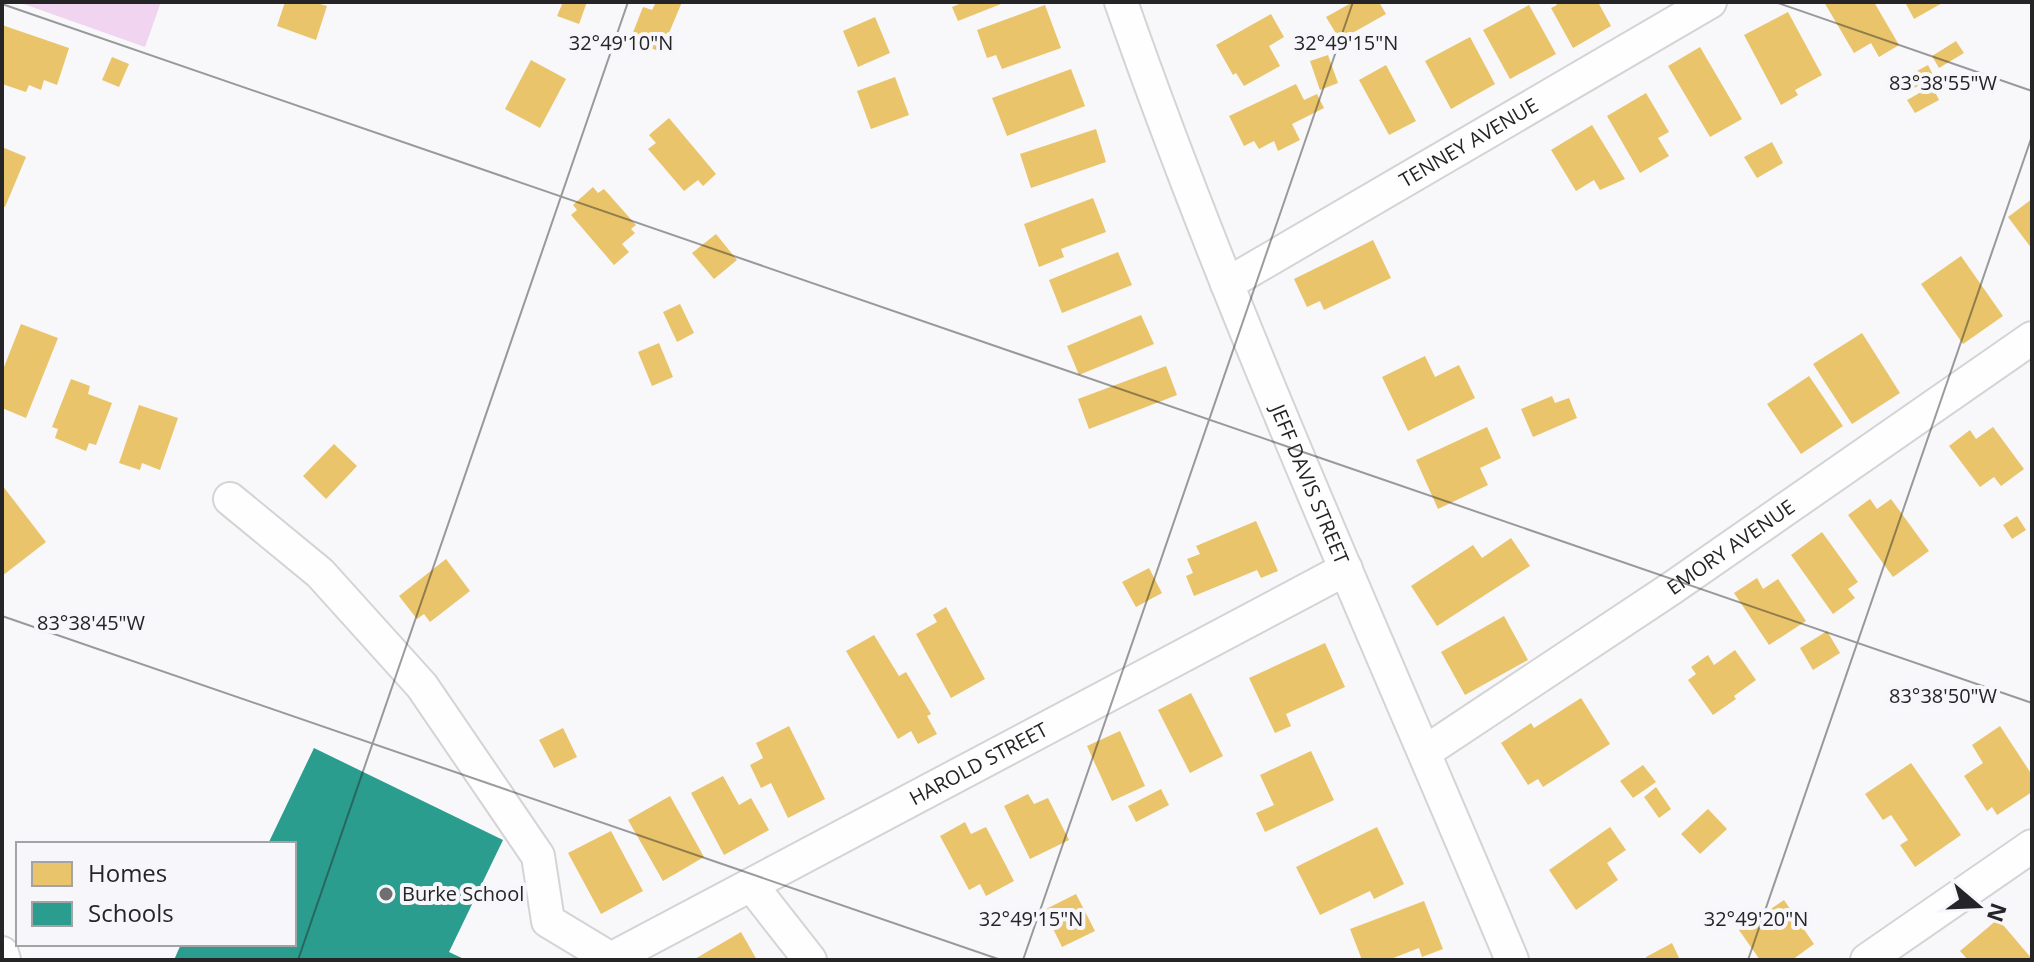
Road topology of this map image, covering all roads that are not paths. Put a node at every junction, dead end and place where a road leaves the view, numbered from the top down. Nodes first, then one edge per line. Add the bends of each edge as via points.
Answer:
1 (1121, 2) edge
2 (1710, 2) edge
3 (1227, 284) junction
4 (2032, 338) edge
5 (230, 499) dead end
6 (1346, 569) junction
7 (1425, 752) junction
8 (2032, 846) edge
9 (752, 886) junction
10 (2, 953) edge
11 (611, 959) edge
12 (4, 960) edge
13 (810, 960) edge
14 (1512, 960) edge
15 (1867, 960) edge

1 - 3 street, JEFF DAVIS STREET
2 - 3 street, TENNEY AVENUE
3 - 6 street, JEFF DAVIS STREET
4 - 7 street, EMORY AVENUE
5 - 11 street via 320,573 422,686 538,856 548,921
6 - 7 street, JEFF DAVIS STREET
6 - 9 street, HAROLD STREET
7 - 14 street, JEFF DAVIS STREET
8 - 15 street
9 - 11 street, HAROLD STREET
9 - 13 street
10 - 12 street

